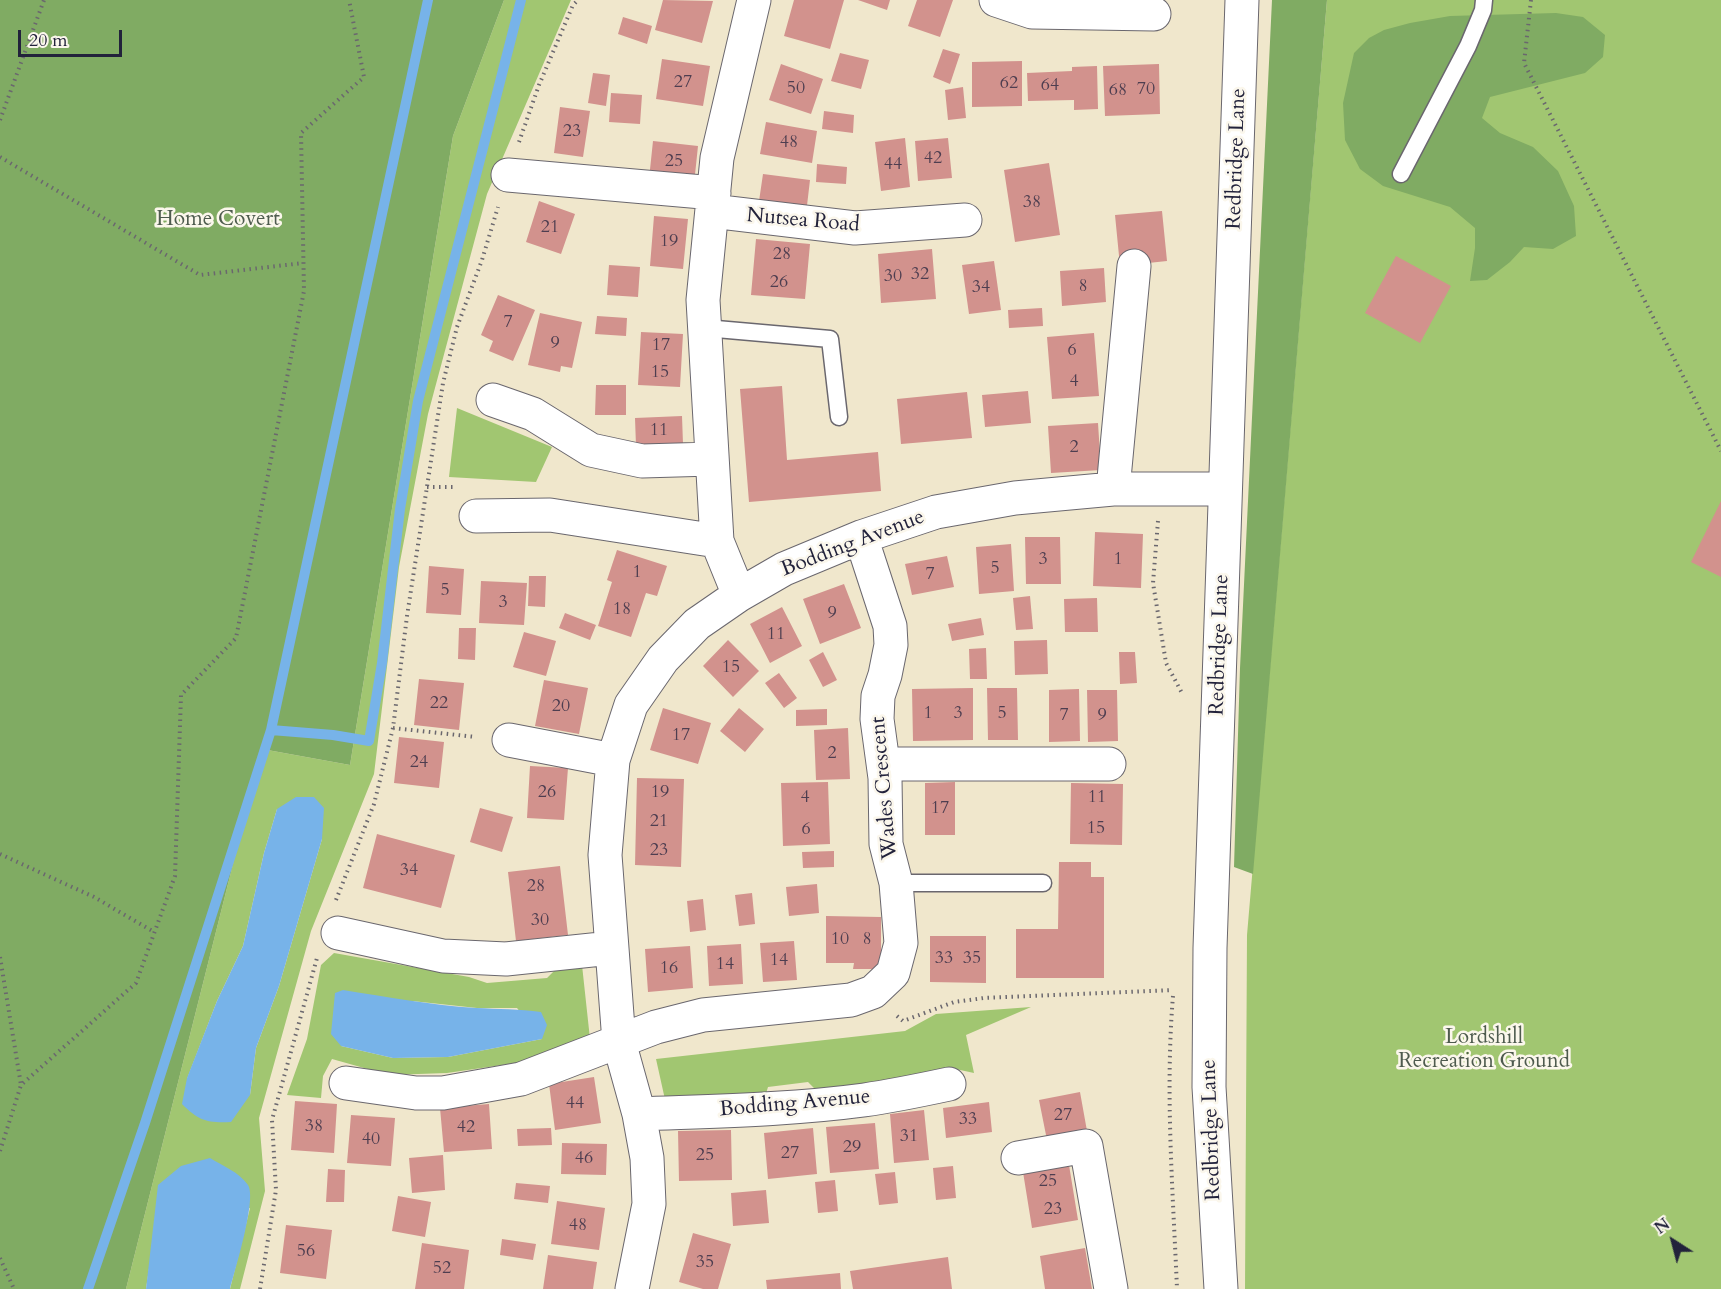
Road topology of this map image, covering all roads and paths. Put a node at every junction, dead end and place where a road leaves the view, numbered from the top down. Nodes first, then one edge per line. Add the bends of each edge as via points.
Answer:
1 (44, 0) edge
2 (349, 0) edge
3 (578, 0) edge
4 (754, 0) edge
5 (996, 0) edge
6 (1242, 0) edge
7 (1484, 0) edge
8 (1531, 0) edge
9 (1154, 14) dead end
10 (0, 120) edge
11 (0, 157) edge
12 (1401, 174) dead end
13 (508, 175) junction
14 (713, 202) junction
15 (965, 220) dead end
16 (303, 263) junction
17 (1134, 266) dead end
18 (705, 328) junction
19 (493, 400) dead end
20 (839, 417) dead end
21 (1721, 451) edge
22 (712, 459) junction
23 (1113, 489) junction
24 (1226, 489) junction
25 (476, 516) dead end
26 (1147, 520) dead end
27 (861, 537) junction
28 (717, 541) junction
29 (739, 595) junction
30 (1183, 695) dead end
31 (393, 728) junction
32 (509, 740) joint
33 (613, 760) junction
34 (884, 764) junction
35 (1109, 764) dead end
36 (0, 854) edge
37 (1043, 882) dead end
38 (896, 884) junction
39 (330, 931) junction
40 (154, 933) junction
41 (611, 948) junction
42 (0, 957) edge
43 (1174, 981) dead end
44 (1173, 990) junction
45 (873, 992) junction
46 (619, 1042) junction
47 (346, 1083) dead end
48 (949, 1084) dead end
49 (21, 1085) junction
50 (639, 1114) junction
51 (0, 1151) edge
52 (1018, 1158) dead end
53 (0, 1258) edge
54 (260, 1288) edge
55 (14, 1289) edge
56 (267, 1289) edge
57 (632, 1289) edge
58 (1111, 1289) edge
59 (1177, 1289) edge
60 (1221, 1289) edge

1 - 10 path
2 - 16 path via 364,76 301,133
3 - 13 path via 539,85
4 - 14 street via 717,158
5 - 9 street via 1032,12
6 - 24 street, Redbridge Lane
7 - 12 lane via 1468,46
8 - 21 path via 1524,63
11 - 16 path via 200,276
13 - 14 street, Nutsea Road
13 - 31 path via 457,327 443,383
14 - 15 street, Nutsea Road via 855,228
14 - 18 street via 703,300
16 - 40 path via 304,291 236,638 181,695 175,876
17 - 23 street
18 - 20 lane via 830,339
18 - 22 street
19 - 22 street via 533,414 591,450 642,461
22 - 28 street
23 - 24 street, Bodding Avenue
23 - 27 street, Bodding Avenue via 1015,498 936,512
24 - 60 street, Redbridge Lane via 1209,1018 1209,1088
25 - 28 street via 550,515
26 - 30 path via 1158,519 1154,583 1166,663
27 - 29 street, Bodding Avenue via 784,569
27 - 34 street, Wades Crescent via 890,626 891,645 876,719
28 - 29 street
29 - 33 street, Bodding Avenue via 697,624 663,659 631,705
31 - 32 path
31 - 39 path via 374,804
32 - 33 street
33 - 41 street, Bodding Avenue via 605,855
34 - 35 street
34 - 38 street, Wades Crescent via 886,844
36 - 40 path via 94,897
37 - 38 lane
38 - 45 street, Wades Crescent via 901,943 893,973
39 - 41 street via 453,957 506,959
39 - 54 path via 272,1120 276,1190
40 - 49 path via 136,983
41 - 46 street, Bodding Avenue
42 - 49 path
43 - 44 path
44 - 45 path via 984,998 954,1002 903,1020
44 - 59 path via 1171,1137
45 - 46 street, Wades Crescent via 851,1000 703,1016 656,1027
46 - 47 street via 521,1079 443,1093
46 - 50 street, Bodding Avenue
48 - 50 street, Bodding Avenue via 818,1105
49 - 51 path
50 - 57 street, Bodding Avenue via 647,1158 649,1204
52 - 58 street via 1086,1146
53 - 55 path
54 - 56 path

